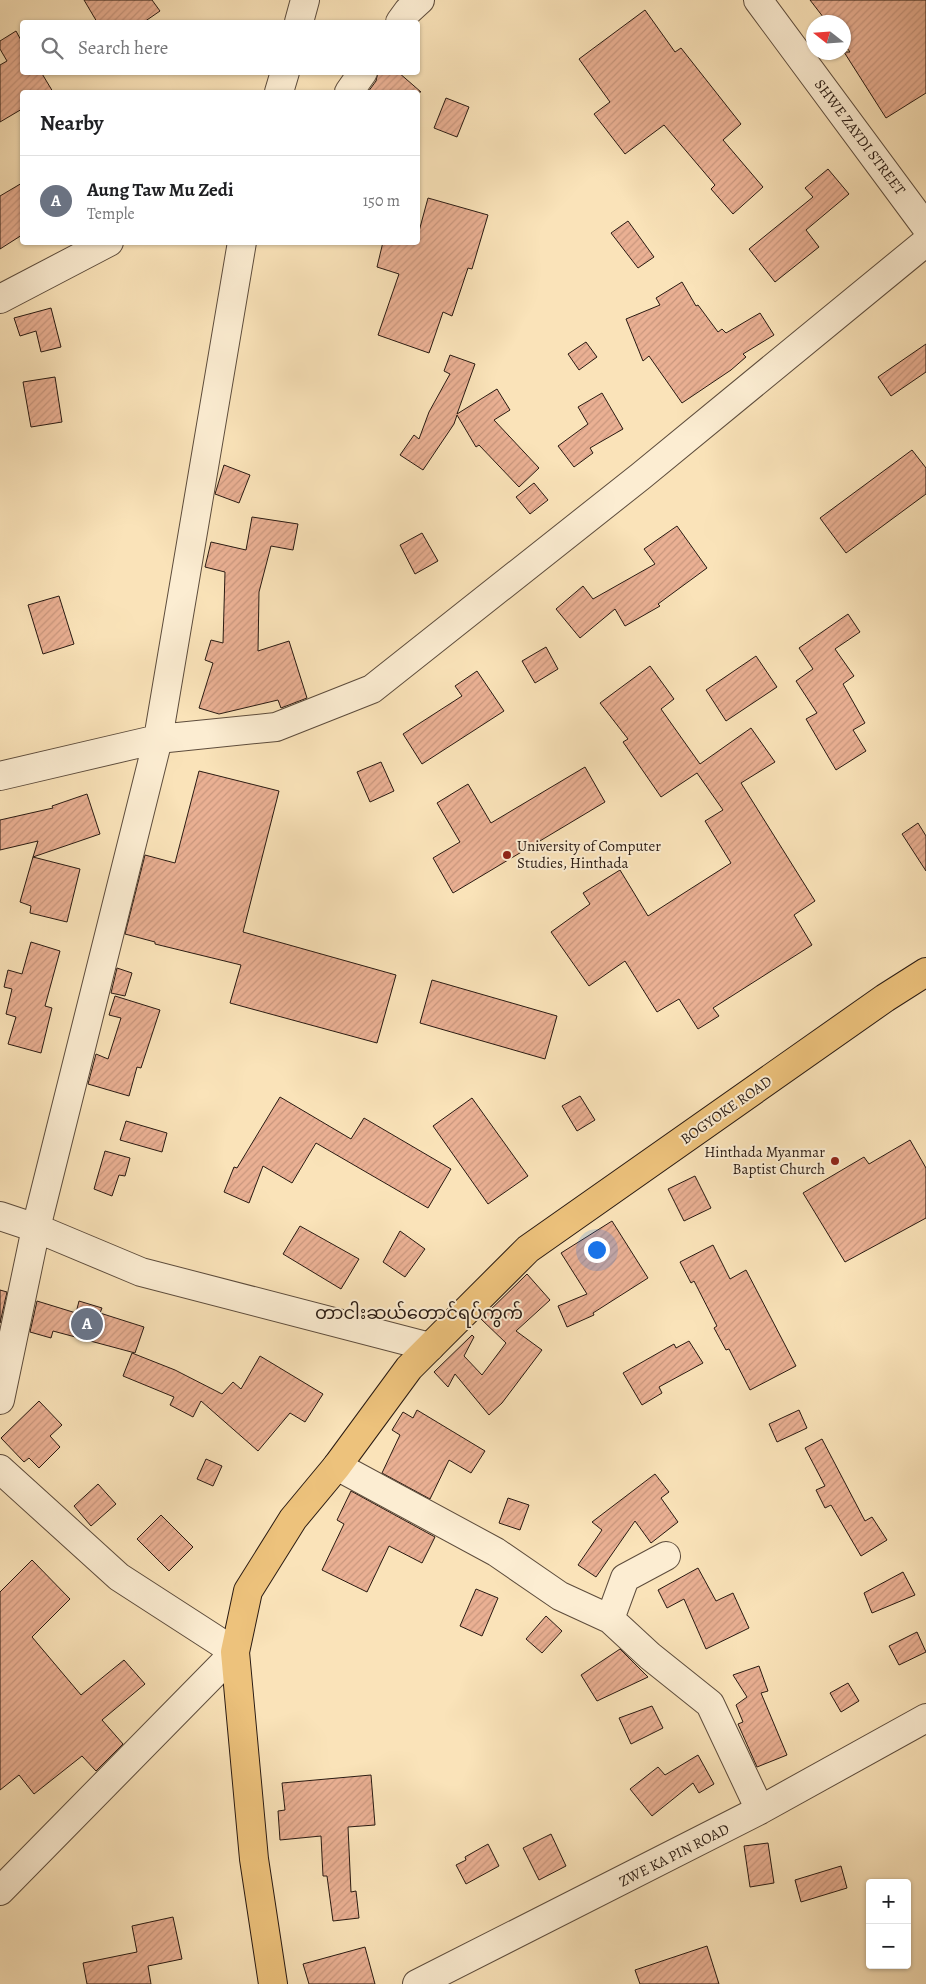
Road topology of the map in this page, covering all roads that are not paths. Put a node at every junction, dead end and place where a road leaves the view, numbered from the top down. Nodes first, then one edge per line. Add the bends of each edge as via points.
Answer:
1 (306, 0) edge
2 (420, 0) edge
3 (758, 0) edge
4 (300, 20) edge
5 (401, 20) edge
6 (284, 75) edge
7 (361, 75) edge
8 (280, 90) edge
9 (350, 90) edge
10 (926, 227) edge
11 (926, 242) edge
12 (103, 245) edge
13 (241, 245) edge
14 (0, 299) edge
15 (158, 739) junction
16 (0, 776) edge
17 (926, 972) edge
18 (0, 1216) edge
19 (36, 1228) junction
20 (430, 1347) junction
21 (0, 1400) edge
22 (337, 1466) junction
23 (0, 1469) edge
24 (666, 1556) dead end
25 (610, 1619) junction
26 (235, 1652) junction
27 (926, 1718) edge
28 (760, 1810) junction
29 (0, 1891) edge
30 (273, 1984) edge
31 (417, 1984) edge

1 - 4 street
2 - 5 street
3 - 10 street, SHWE ZAYDI STREET
6 - 8 street
7 - 9 street
11 - 15 street via 641,476 372,689 276,727
12 - 14 street
13 - 15 street
15 - 16 street
15 - 19 street
17 - 20 main road, BOGYOKE ROAD via 528,1249
18 - 19 street
19 - 20 street via 141,1272
19 - 21 street
20 - 22 main road, BOGYOKE ROAD via 409,1368
22 - 25 street via 496,1552 560,1596
22 - 26 main road, BOGYOKE ROAD via 293,1519 248,1591
23 - 26 street via 118,1577
24 - 25 street via 624,1578
25 - 28 street via 710,1704
26 - 29 street
26 - 30 main road, BOGYOKE ROAD via 254,1859
27 - 28 street, ZWE KA PIN ROAD
28 - 31 street, ZWE KA PIN ROAD

